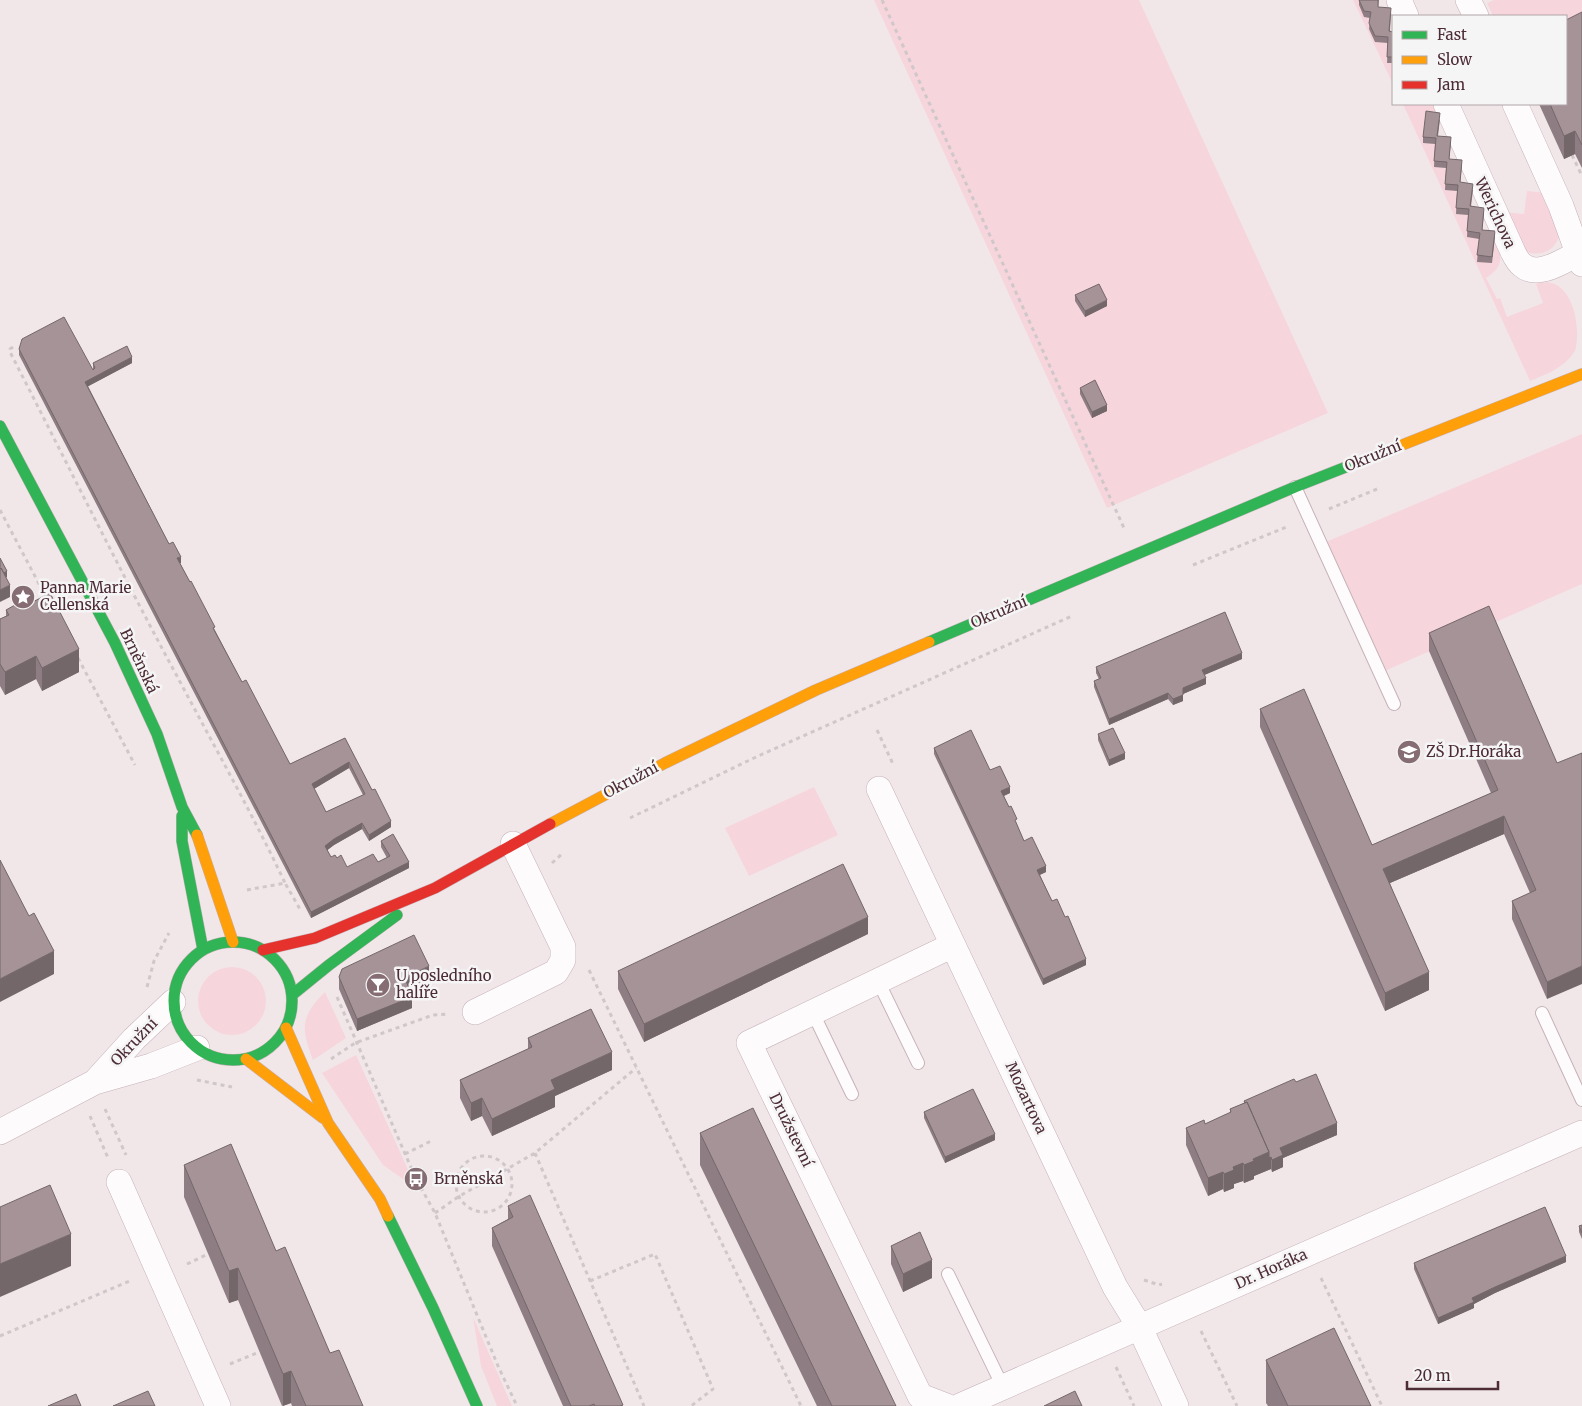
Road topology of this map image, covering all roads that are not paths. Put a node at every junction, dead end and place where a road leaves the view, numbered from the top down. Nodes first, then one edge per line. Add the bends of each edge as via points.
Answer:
1 (1399, 0) edge
2 (1468, 0) edge
3 (1406, 15) edge
4 (1476, 15) edge
5 (1446, 105) edge
6 (1515, 105) edge
7 (1581, 256) edge
8 (1582, 374) edge
9 (0, 426) edge
10 (1295, 487) junction
11 (1394, 704) dead end
12 (879, 789) dead end
13 (182, 807) junction
14 (513, 844) junction
15 (434, 888) junction
16 (233, 942) junction
17 (953, 945) junction
18 (203, 950) junction
19 (263, 950) junction
20 (878, 981) junction
21 (292, 995) junction
22 (173, 1002) junction
23 (475, 1012) road end
24 (813, 1013) junction
25 (1542, 1013) dead end
26 (286, 1028) junction
27 (197, 1048) junction
28 (246, 1059) junction
29 (918, 1064) dead end
30 (95, 1082) junction
31 (852, 1094) dead end
32 (1582, 1100) edge
33 (328, 1123) junction
34 (0, 1132) edge
35 (1582, 1133) edge
36 (124, 1171) road end
37 (948, 1274) dead end
38 (1139, 1326) junction
39 (1003, 1387) junction
40 (218, 1406) edge
41 (477, 1406) edge
42 (946, 1406) edge
43 (960, 1406) edge
44 (1176, 1406) edge

1 - 3 street
2 - 4 street
5 - 7 street, Werichova via 1513,252 1523,266 1544,269
6 - 7 street, Werichova
8 - 10 main road, Okružní
9 - 13 main road, Brněnská via 115,643 156,734
10 - 11 lane
10 - 14 main road, Okružní via 816,690 665,763
12 - 17 street, Mozartova
13 - 16 main road, Brněnská via 200,841
13 - 18 main road, Brněnská via 182,841
14 - 15 main road, Okružní
14 - 23 street via 563,947 562,960 556,972
15 - 19 main road, Okružní via 315,938
15 - 21 main road, Okružní
16 - 18 main road via 217,943
16 - 19 main road
17 - 20 street, Družstevní
17 - 38 street, Mozartova via 1115,1287
18 - 22 main road via 190,959 181,972
19 - 21 main road via 283,969
20 - 24 street, Družstevní
20 - 29 lane
21 - 26 main road
22 - 27 main road via 180,1028
22 - 30 street, Okružní
24 - 31 lane
24 - 42 street, Družstevní via 749,1043 920,1396
25 - 32 lane
26 - 28 main road via 269,1048
26 - 33 main road
27 - 28 main road via 220,1059
27 - 30 street, Okružní via 151,1066
28 - 33 main road
30 - 34 street, Okružní
33 - 41 main road via 380,1199
35 - 38 street, Dr. Horáka
36 - 40 street via 169,1268
37 - 39 lane
38 - 39 street, Dr. Horáka
38 - 44 street, Mozartova
39 - 43 street, Dr. Horáka

